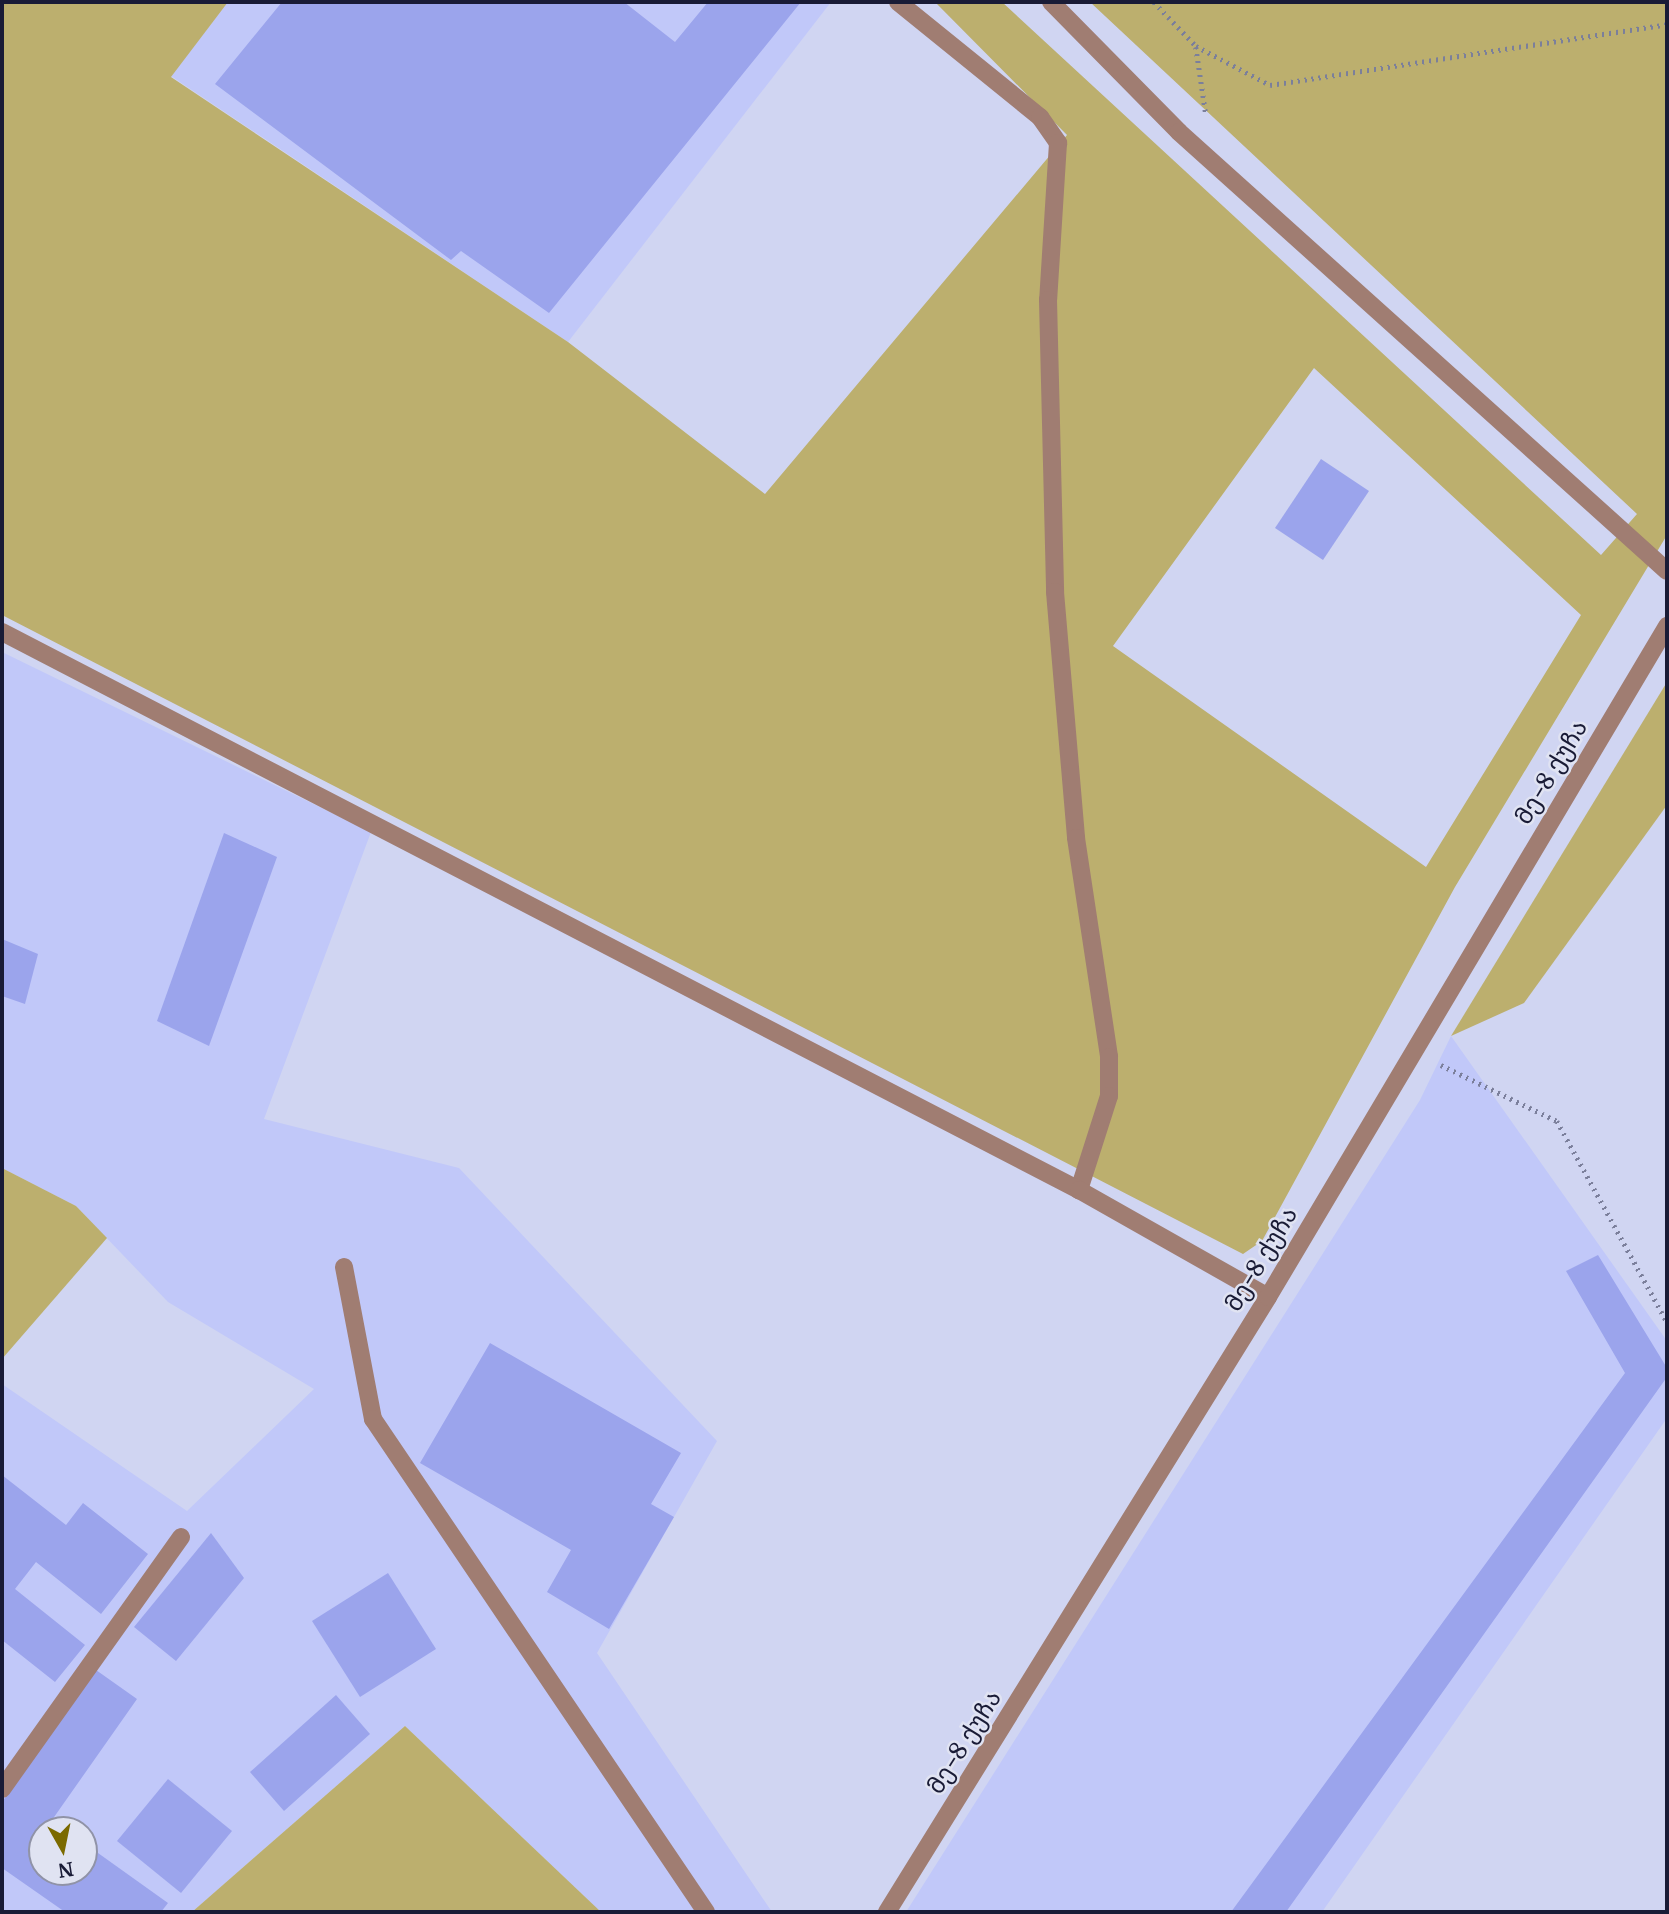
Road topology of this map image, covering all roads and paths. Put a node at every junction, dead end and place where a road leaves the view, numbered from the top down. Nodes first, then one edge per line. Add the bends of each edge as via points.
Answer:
1 (898, 2) edge
2 (1051, 2) edge
3 (1154, 2) edge
4 (1667, 24) edge
5 (1196, 46) junction
6 (1213, 162) junction
7 (1667, 571) edge
8 (1667, 626) edge
9 (2, 632) edge
10 (1412, 1051) junction
11 (1079, 1191) junction
12 (344, 1266) dead end
13 (1268, 1297) junction
14 (1667, 1322) edge
15 (181, 1537) dead end
16 (2, 1789) edge
17 (706, 1912) edge
18 (887, 1912) edge

1 - 11 street via 1040,117 1058,143 1048,300 1055,592 1076,838 1109,1057 1109,1096
2 - 6 street
3 - 5 path
4 - 5 path via 1270,85
5 - 6 path
6 - 7 street
8 - 10 street, მე-8 ქუჩა
9 - 11 street
10 - 13 street, მე-8 ქუჩა
10 - 14 path via 1557,1121
11 - 13 street
12 - 17 street via 373,1419
13 - 18 street, მე-8 ქუჩა
15 - 16 street

